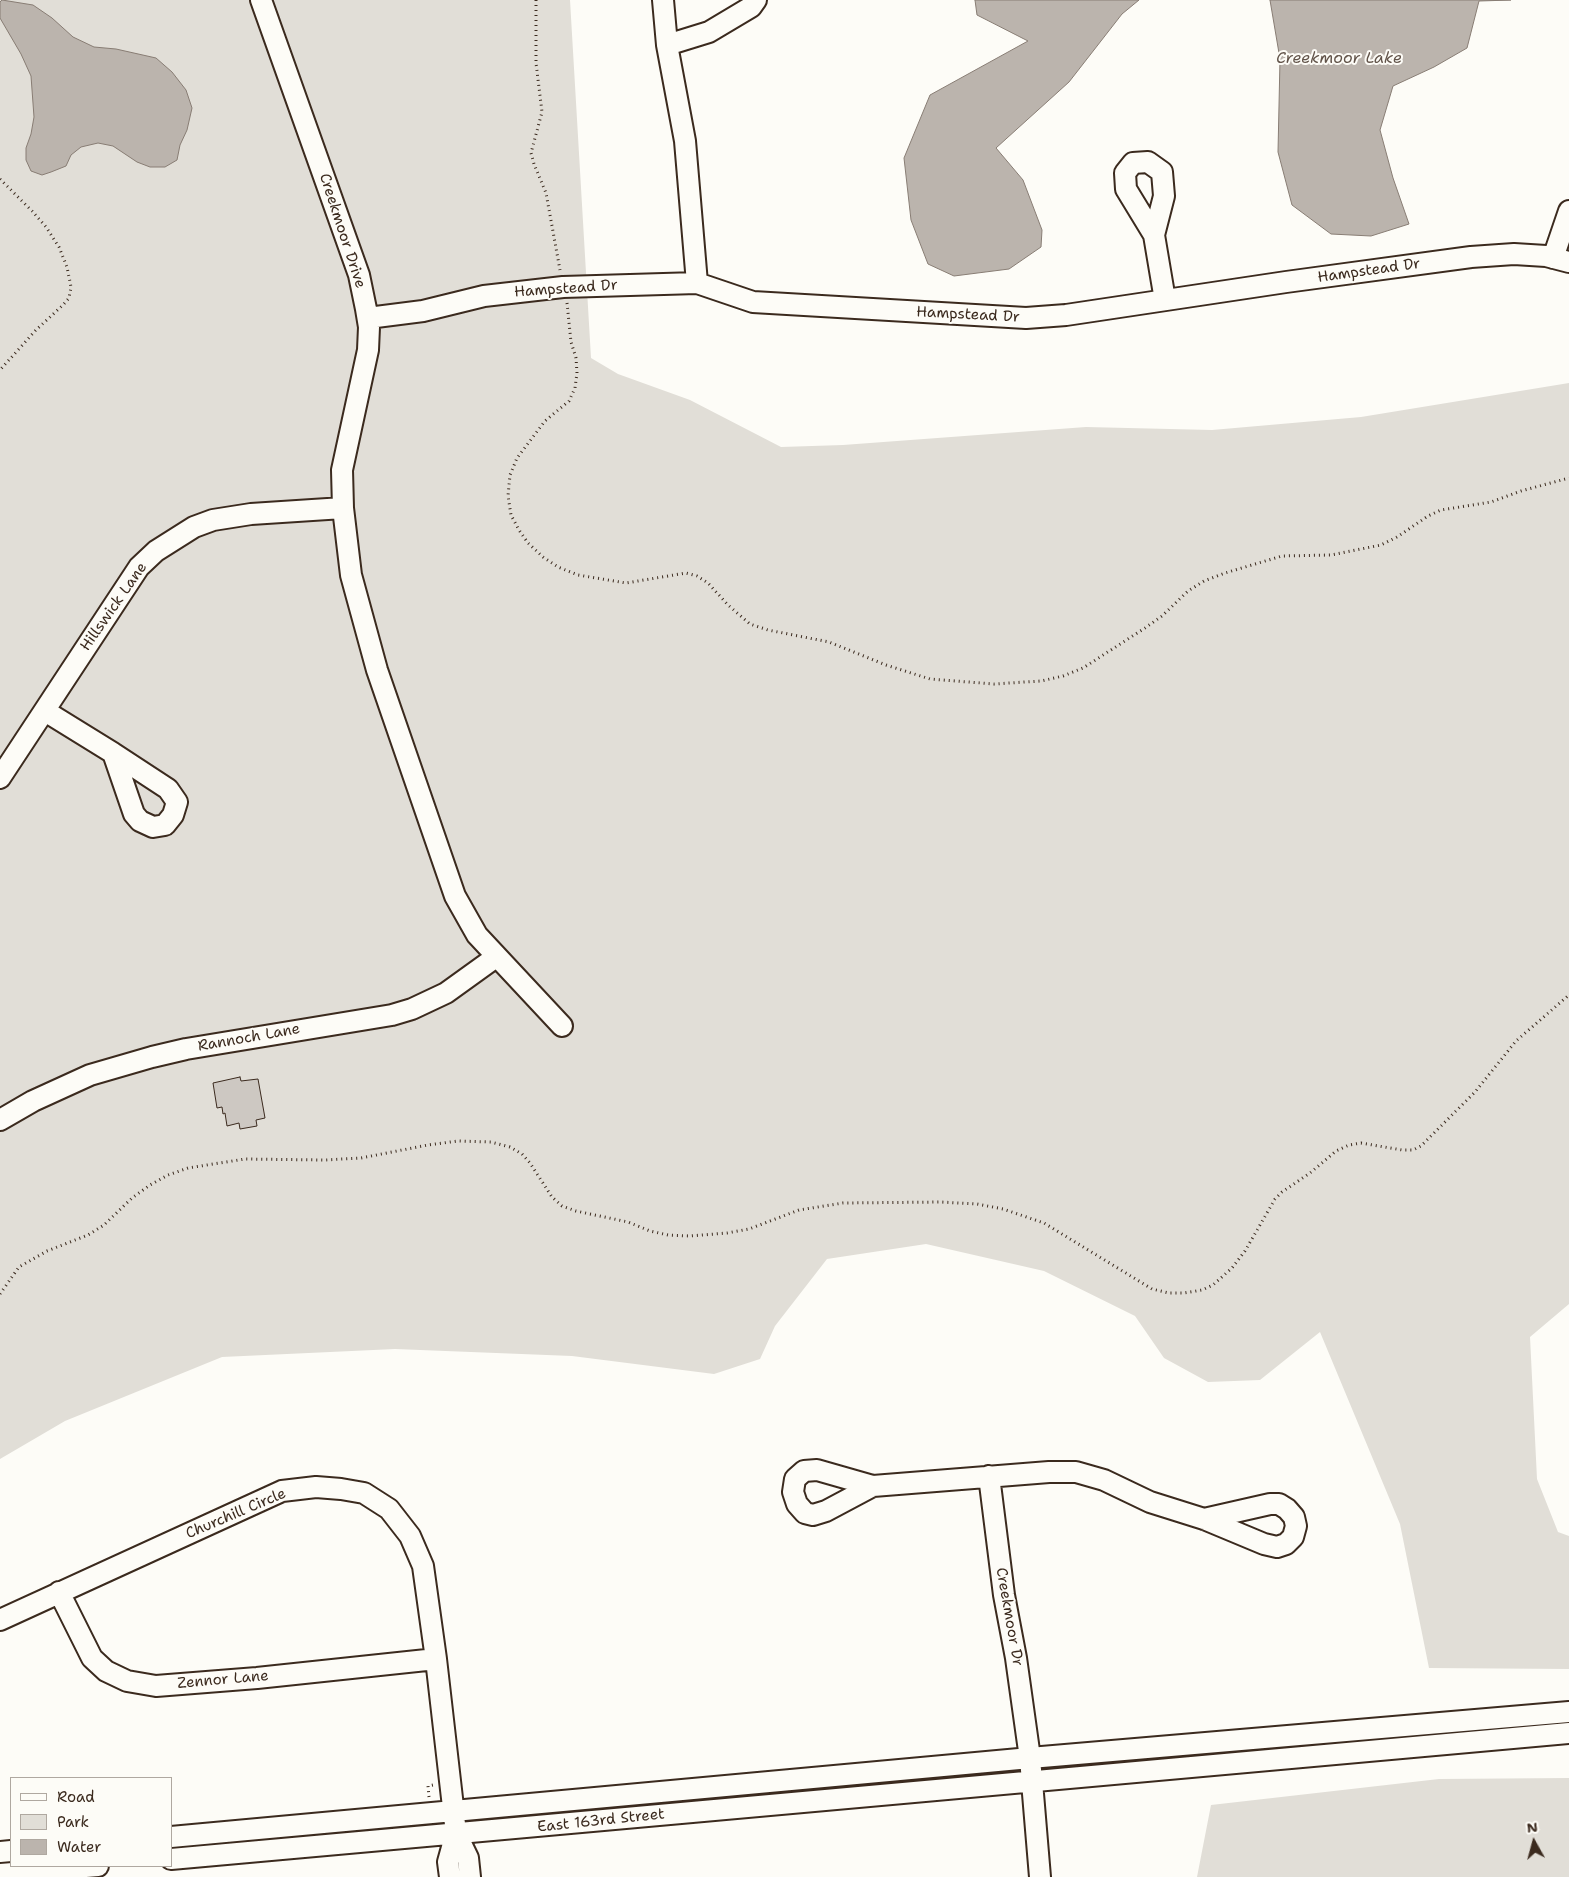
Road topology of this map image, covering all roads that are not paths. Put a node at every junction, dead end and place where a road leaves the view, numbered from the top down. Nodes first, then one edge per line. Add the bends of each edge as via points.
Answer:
1 (261, 0) edge
2 (663, 0) edge
3 (756, 0) edge
4 (668, 45) junction
5 (1569, 210) edge
6 (1154, 235) dead end
7 (1561, 260) edge
8 (697, 284) junction
9 (1165, 300) junction
10 (368, 318) junction
11 (343, 508) junction
12 (45, 711) junction
13 (113, 753) dead end
14 (0, 778) edge
15 (496, 957) junction
16 (562, 1026) dead end
17 (0, 1120) edge
18 (989, 1476) junction
19 (873, 1486) dead end
20 (1204, 1519) dead end
21 (58, 1592) junction
22 (0, 1620) edge
23 (436, 1659) junction
24 (1569, 1712) edge
25 (1569, 1732) edge
26 (1030, 1758) junction
27 (1032, 1781) junction
28 (453, 1811) junction
29 (456, 1833) junction
30 (172, 1837) edge
31 (172, 1859) edge
32 (86, 1867) edge
33 (0, 1874) edge
34 (450, 1877) edge
35 (470, 1877) edge
36 (1040, 1877) edge

1 - 10 street, Creekmoor Drive via 359,275
2 - 4 street
3 - 4 street via 751,7 709,32
4 - 8 street via 685,141
5 - 7 street
6 - 9 street
7 - 9 street, Hampstead Dr via 1514,254 1471,257
8 - 9 street, Hampstead Dr via 753,302 1026,318
8 - 10 street, Hampstead Dr via 563,287 484,296 423,311
10 - 11 street, Creekmoor Drive via 368,350 342,470
11 - 12 street, Hillswick Lane via 213,520 169,542 139,567
11 - 15 street, Creekmoor Drive via 351,575 377,670 441,860 455,896 477,935
12 - 13 street
12 - 14 street, Hillswick Lane
15 - 16 street, Creekmoor Drive
15 - 17 street, Rannoch Lane via 446,992 412,1009 152,1056 90,1075
18 - 19 street
18 - 20 street via 1076,1472 1104,1480 1177,1512
18 - 26 street, Creekmoor Dr
21 - 22 street, Churchill Circle
21 - 23 street, Zennor Lane via 92,1658 106,1671 127,1681 156,1686
21 - 23 street, Churchill Circle via 282,1491 316,1487 341,1489 364,1494 389,1509 410,1536 423,1566
23 - 28 street, Churchill Circle
24 - 26 street, East 163rd Street
25 - 27 street, East 163rd Street
26 - 27 street, Creekmoor Dr
26 - 28 street, East 163rd Street
27 - 29 street, East 163rd Street
27 - 36 street, Creekmoor Dr
28 - 29 street, Churchill Circle
28 - 30 street, East 163rd Street
29 - 31 street, East 163rd Street
29 - 34 street via 448,1862
29 - 35 street via 468,1858
32 - 33 street

